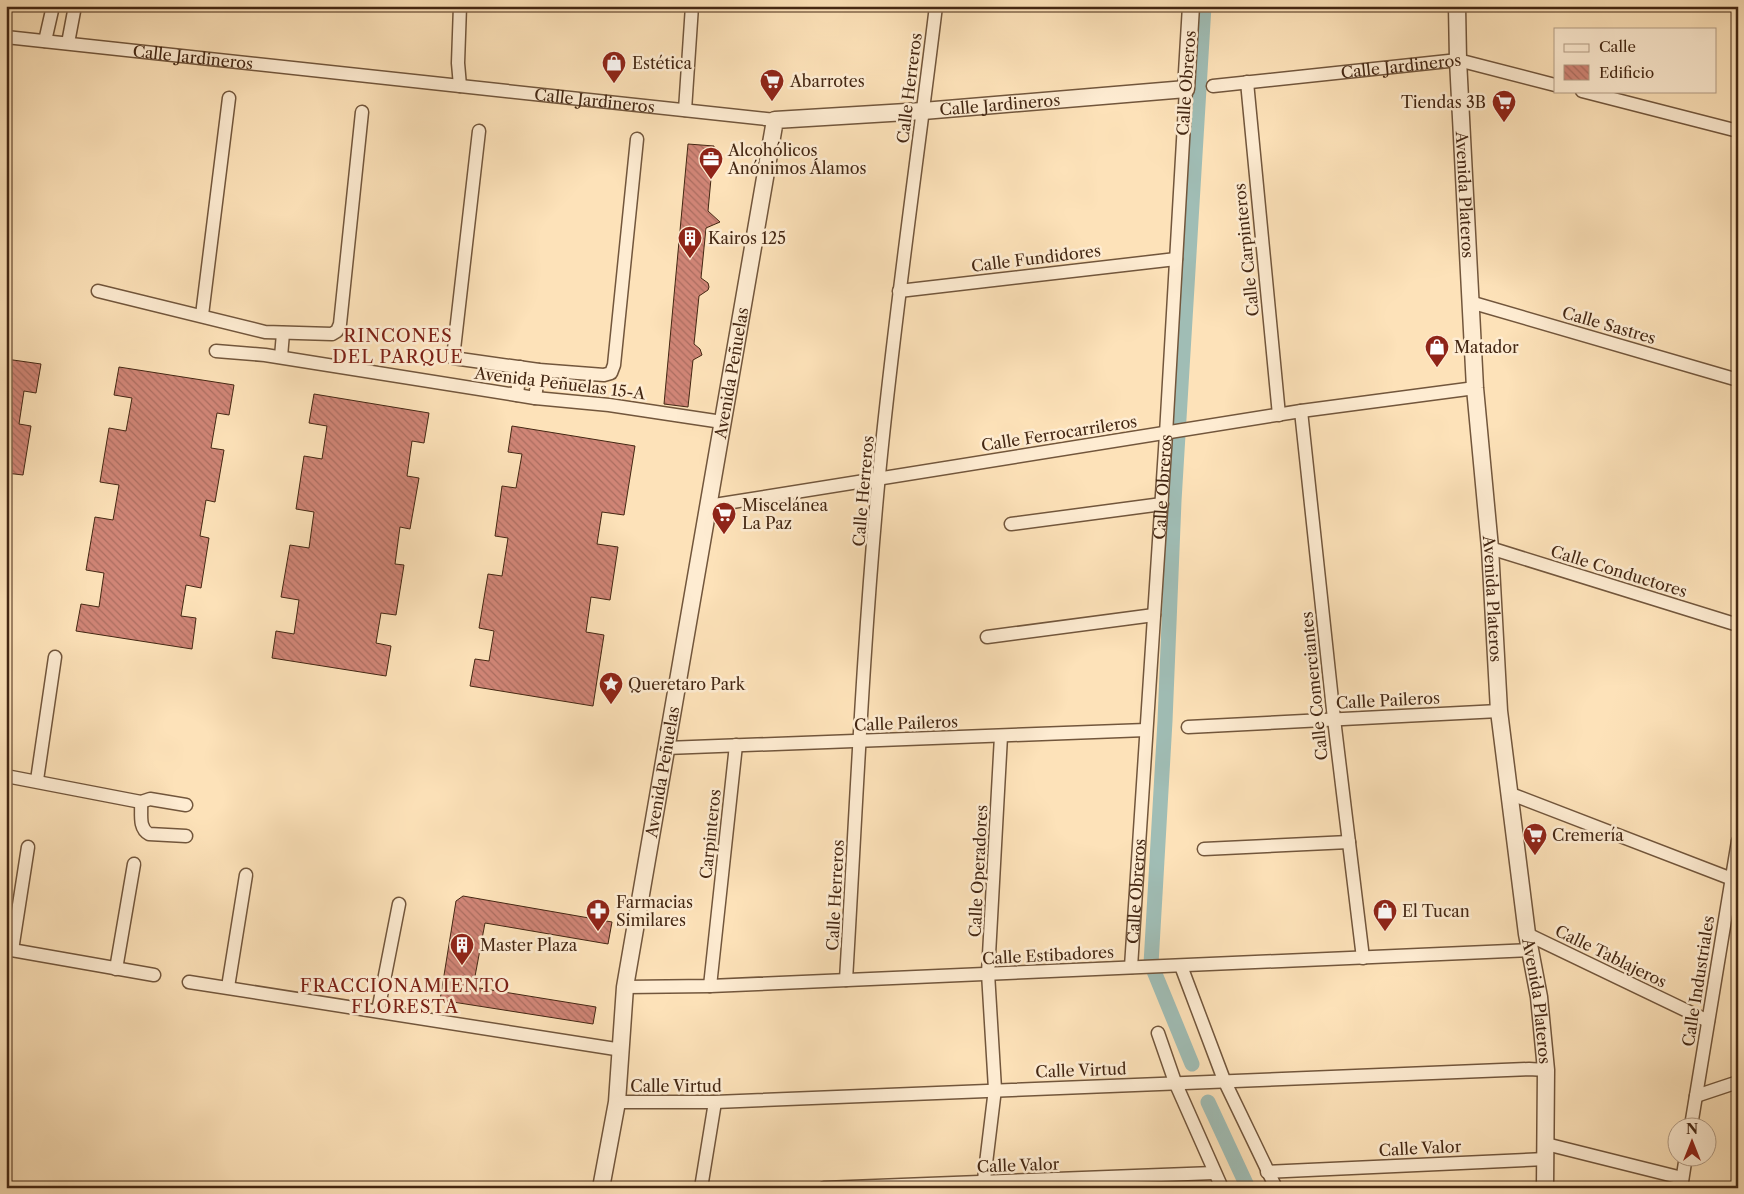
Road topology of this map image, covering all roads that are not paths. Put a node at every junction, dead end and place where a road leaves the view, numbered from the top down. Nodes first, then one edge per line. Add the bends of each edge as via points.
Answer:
1 (53, 6) edge
2 (75, 6) edge
3 (460, 6) edge
4 (692, 6) edge
5 (936, 6) edge
6 (1191, 6) edge
7 (1457, 6) edge
8 (6, 37) edge
9 (45, 41) junction
10 (68, 43) junction
11 (1458, 60) junction
12 (1246, 82) junction
13 (1554, 85) edge
14 (460, 86) junction
15 (1213, 86) dead end
16 (1186, 90) junction
17 (1586, 92) edge
18 (229, 98) dead end
19 (685, 110) junction
20 (923, 111) junction
21 (362, 112) dead end
22 (776, 120) junction
23 (479, 131) dead end
24 (1738, 131) edge
25 (637, 139) dead end
26 (1176, 259) junction
27 (98, 291) dead end
28 (899, 291) junction
29 (1470, 302) junction
30 (202, 315) junction
31 (265, 332) junction
32 (283, 333) junction
33 (216, 351) dead end
34 (265, 355) junction
35 (281, 357) junction
36 (520, 367) junction
37 (539, 370) junction
38 (1738, 380) edge
39 (1475, 388) junction
40 (517, 395) junction
41 (535, 398) junction
42 (1301, 411) junction
43 (1279, 415) junction
44 (722, 422) junction
45 (1171, 433) junction
46 (879, 477) junction
47 (1162, 504) junction
48 (708, 506) junction
49 (1011, 524) dead end
50 (1490, 548) junction
51 (1154, 615) junction
52 (1738, 626) edge
53 (988, 637) dead end
54 (56, 657) dead end
55 (1499, 711) junction
56 (1334, 719) junction
57 (1188, 727) dead end
58 (1146, 730) junction
59 (1001, 736) junction
60 (860, 741) junction
61 (736, 745) junction
62 (666, 748) junction
63 (6, 776) edge
64 (37, 780) junction
65 (1511, 794) junction
66 (141, 802) junction
67 (186, 805) dead end
68 (186, 836) dead end
69 (1738, 841) edge
70 (1349, 842) junction
71 (28, 847) dead end
72 (1204, 849) dead end
73 (134, 864) dead end
74 (246, 875) dead end
75 (1732, 879) junction
76 (1733, 896) edge
77 (399, 904) dead end
78 (1529, 942) junction
79 (9, 949) edge
80 (1363, 958) junction
81 (1182, 966) junction
82 (1134, 967) junction
83 (116, 969) junction
84 (988, 974) junction
85 (154, 975) dead end
86 (846, 980) junction
87 (189, 982) dead end
88 (710, 986) junction
89 (228, 987) junction
90 (625, 987) junction
91 (378, 1011) junction
92 (1708, 1021) junction
93 (1158, 1033) dead end
94 (622, 1050) junction
95 (1546, 1070) junction
96 (1224, 1080) junction
97 (1175, 1082) junction
98 (1738, 1082) edge
99 (995, 1089) junction
100 (1696, 1096) junction
101 (617, 1102) junction
102 (715, 1102) junction
103 (1693, 1116) edge
104 (1546, 1152) junction
105 (1685, 1166) edge
106 (1267, 1172) junction
107 (1214, 1173) junction
108 (1682, 1183) edge
109 (983, 1185) edge
110 (601, 1188) edge
111 (701, 1188) edge
112 (824, 1188) edge
113 (1222, 1188) edge
114 (1276, 1188) edge
115 (1545, 1188) edge

1 - 9 street
2 - 10 street
3 - 14 street
4 - 19 street
5 - 20 street, Calle Herreros
6 - 16 street, Calle Obreros
7 - 11 street, Avenida Plateros
8 - 9 street, Calle Jardineros
9 - 10 street, Calle Jardineros
10 - 14 street, Calle Jardineros
11 - 12 street, Calle Jardineros
11 - 13 street, Calle Jardineros
11 - 29 street, Avenida Plateros
12 - 15 street, Calle Jardineros
12 - 43 street, Calle Carpinteros
14 - 19 street, Calle Jardineros
16 - 20 street, Calle Jardineros
16 - 26 street, Calle Obreros
17 - 24 street
18 - 30 street
19 - 22 street, Calle Jardineros
20 - 22 street, Calle Jardineros
20 - 28 street, Calle Herreros
21 - 32 street via 340,324 332,334
22 - 44 street, Avenida Peñuelas
23 - 36 street via 453,358
25 - 37 street via 611,373
26 - 28 street, Calle Fundidores
26 - 45 street, Calle Obreros
27 - 30 street
28 - 46 street, Calle Herreros
29 - 38 street, Calle Sastres
29 - 39 street, Avenida Plateros
30 - 31 street
31 - 32 street
31 - 34 street
32 - 35 street
33 - 34 street, Avenida Peñuelas 15-A
34 - 35 street, Avenida Peñuelas 15-A
35 - 40 street, Avenida Peñuelas 15-A
36 - 37 street
36 - 40 street
37 - 41 street
39 - 42 street, Calle Ferrocarrileros
39 - 50 street, Avenida Plateros
40 - 41 street, Avenida Peñuelas 15-A
41 - 44 street, Avenida Peñuelas 15-A
42 - 43 street, Calle Ferrocarrileros
42 - 56 street, Calle Comerciantes
43 - 45 street, Calle Ferrocarrileros
44 - 48 street, Avenida Peñuelas
45 - 46 street, Calle Ferrocarrileros
45 - 47 street, Calle Obreros
46 - 48 street, Calle Ferrocarrileros
46 - 60 street, Calle Herreros
47 - 49 street
47 - 51 street, Calle Obreros
48 - 62 street, Avenida Peñuelas
50 - 52 street, Calle Conductores
50 - 55 street, Avenida Plateros
51 - 53 street
51 - 58 street, Calle Obreros
54 - 64 street
55 - 56 street, Calle Paileros
55 - 65 street, Avenida Plateros
56 - 57 street, Calle Paileros
56 - 70 street, Calle Comerciantes
58 - 59 street, Calle Paileros
58 - 82 street, Calle Obreros
59 - 60 street, Calle Paileros
59 - 84 street, Calle Operadores
60 - 61 street, Calle Paileros
60 - 86 street, Calle Herreros
61 - 62 street, Calle Paileros
61 - 88 street, Carpinteros
62 - 90 street, Avenida Peñuelas
63 - 64 street
64 - 66 street
65 - 75 street
65 - 78 street, Avenida Plateros
66 - 67 street via 150,799
66 - 68 street via 144,831
69 - 75 street, Calle Industriales
70 - 72 street
70 - 80 street, Calle Comerciantes
71 - 79 street
73 - 83 street
74 - 89 street
75 - 76 street, Calle Industriales
76 - 92 street, Calle Industriales
77 - 91 street
78 - 80 street, Calle Estibadores
78 - 92 street, Calle Tablajeros
78 - 95 street, Avenida Plateros via 1539,997
79 - 83 street
80 - 81 street, Calle Estibadores
81 - 82 street, Calle Estibadores
81 - 96 street
82 - 84 street, Calle Estibadores
83 - 85 street
84 - 86 street, Calle Estibadores
84 - 99 street, Calle Operadores
86 - 88 street, Calle Estibadores
87 - 89 street
88 - 90 street, Calle Estibadores
89 - 91 street
90 - 94 street, Avenida Peñuelas
91 - 94 street
92 - 100 street, Calle Industriales
93 - 97 street
94 - 101 street, Avenida Peñuelas
95 - 96 street, Calle Virtud
95 - 104 street, Avenida Plateros
96 - 97 street, Calle Virtud
96 - 106 street
97 - 99 street, Calle Virtud
97 - 107 street
98 - 100 street
99 - 102 street, Calle Virtud
99 - 109 street, Calle Operadores
100 - 103 street, Calle Industriales
101 - 102 street, Calle Virtud
101 - 110 street, Avenida Peñuelas
102 - 111 street
104 - 106 street, Calle Valor
104 - 108 street, Calle Valor
104 - 115 street, Avenida Plateros
105 - 108 street
106 - 114 street
107 - 109 street, Calle Valor
107 - 113 street
109 - 112 street, Calle Valor

